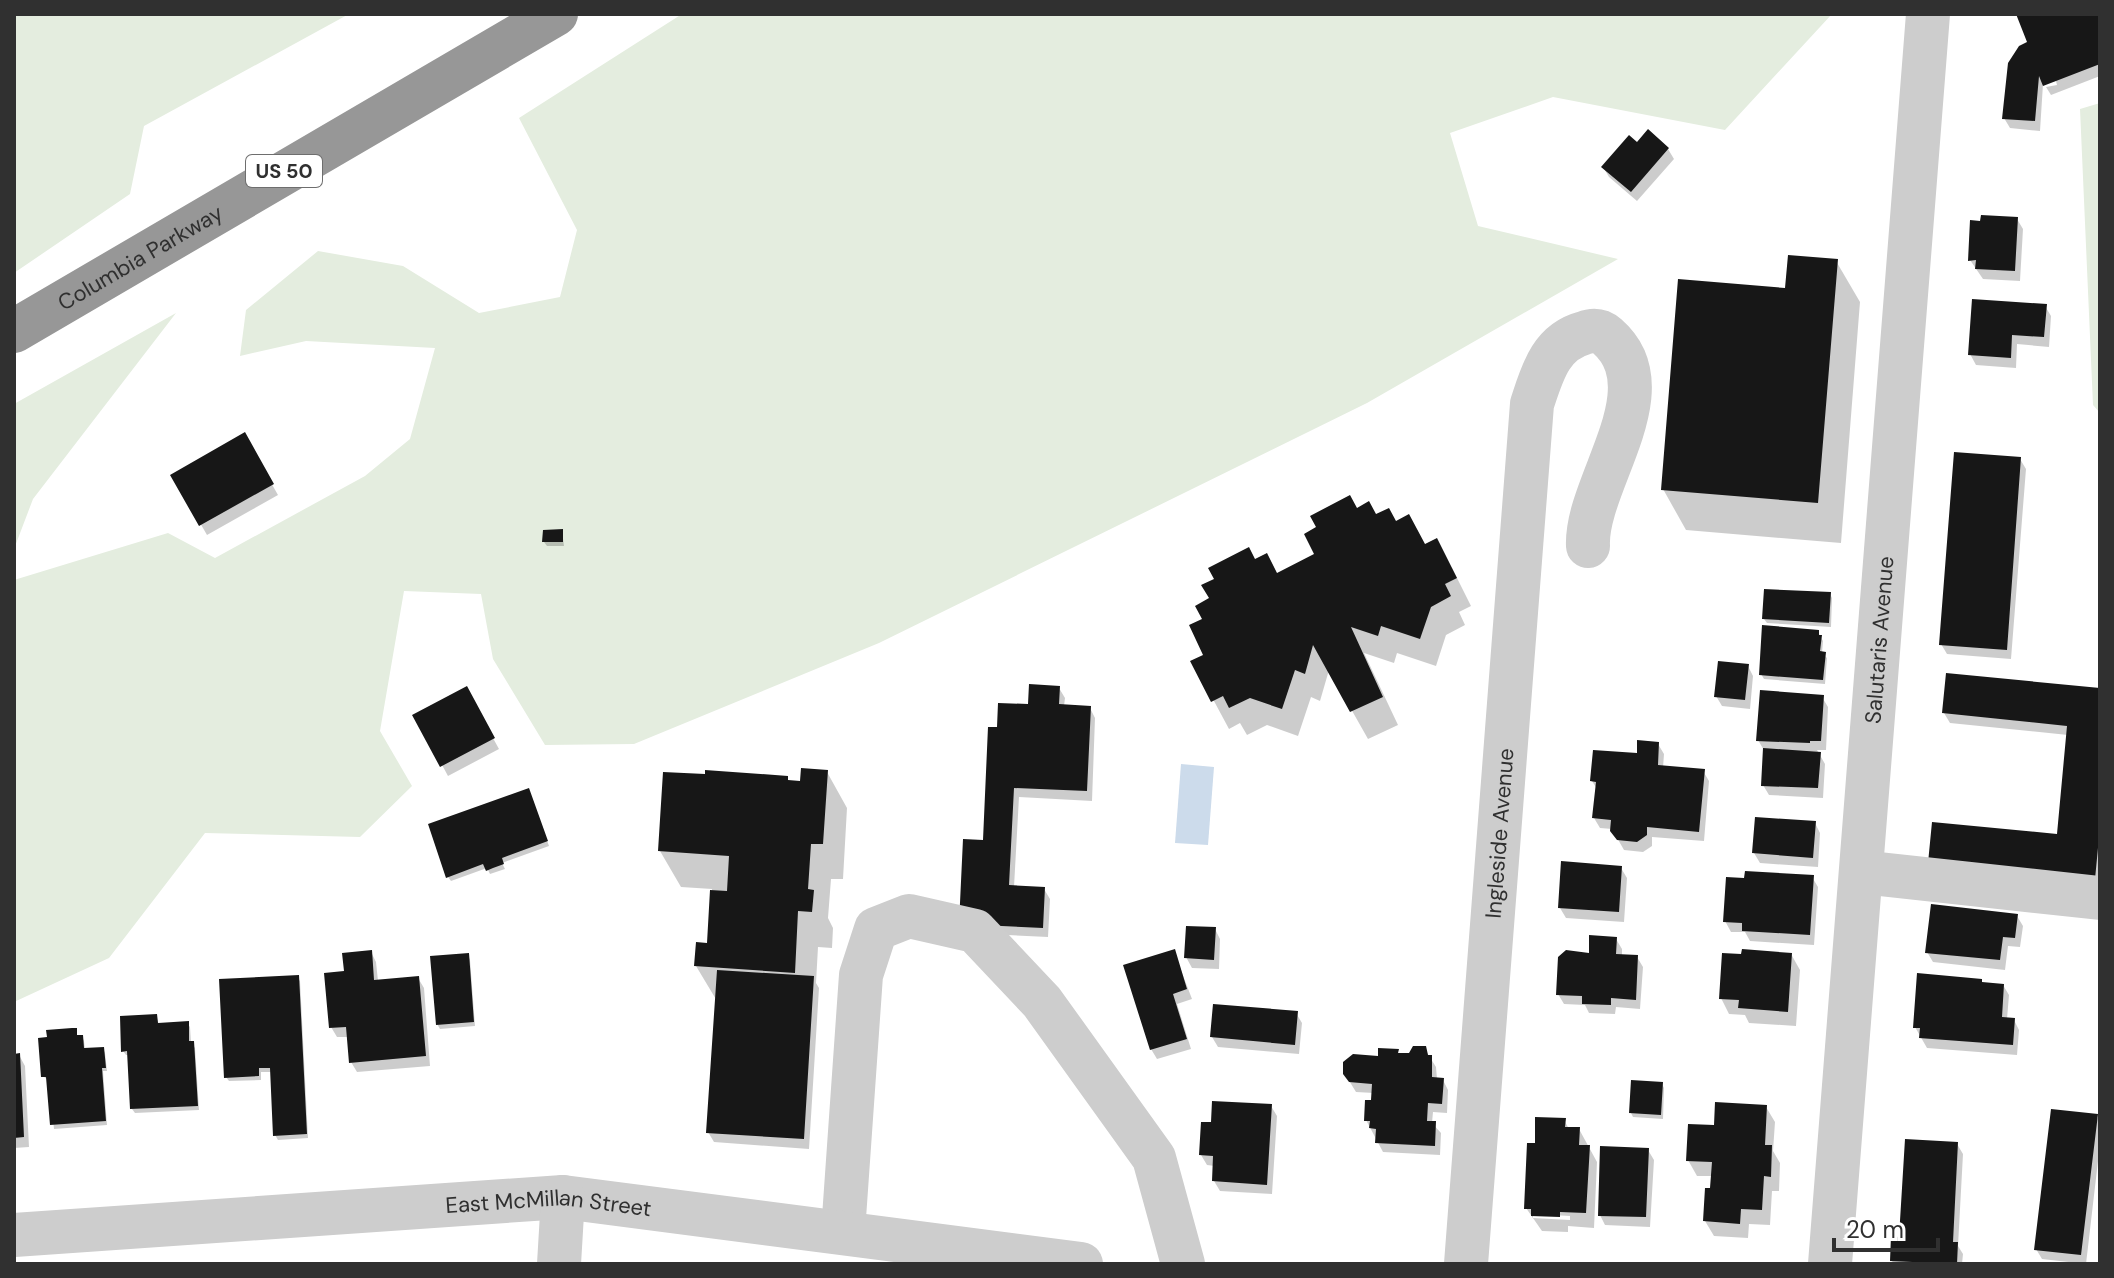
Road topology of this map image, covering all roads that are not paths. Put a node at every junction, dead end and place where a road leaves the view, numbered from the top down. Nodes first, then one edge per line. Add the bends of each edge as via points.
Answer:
1 (556, 14) edge
2 (1928, 14) edge
3 (14, 331) edge
4 (1588, 546) dead end
5 (1861, 872) junction
6 (2100, 898) edge
7 (836, 998) dead end
8 (563, 1197) junction
9 (832, 1230) junction
10 (14, 1235) edge
11 (559, 1264) edge
12 (1081, 1264) edge
13 (1183, 1264) edge
14 (1466, 1264) edge
15 (1830, 1264) edge

1 - 3 highway, Columbia Parkway / US 50
2 - 5 street, Salutaris Avenue
4 - 14 street, Ingleside Avenue via 1592,512 1630,396 1624,360 1600,331 1567,339 1555,350 1532,404
5 - 6 street
5 - 15 street, Salutaris Avenue
7 - 9 street
8 - 9 street, East McMillan Street
8 - 10 street, East McMillan Street
8 - 11 street
9 - 12 street, East McMillan Street
9 - 13 street via 861,975 876,929 909,916 975,931 1042,1002 1154,1158

